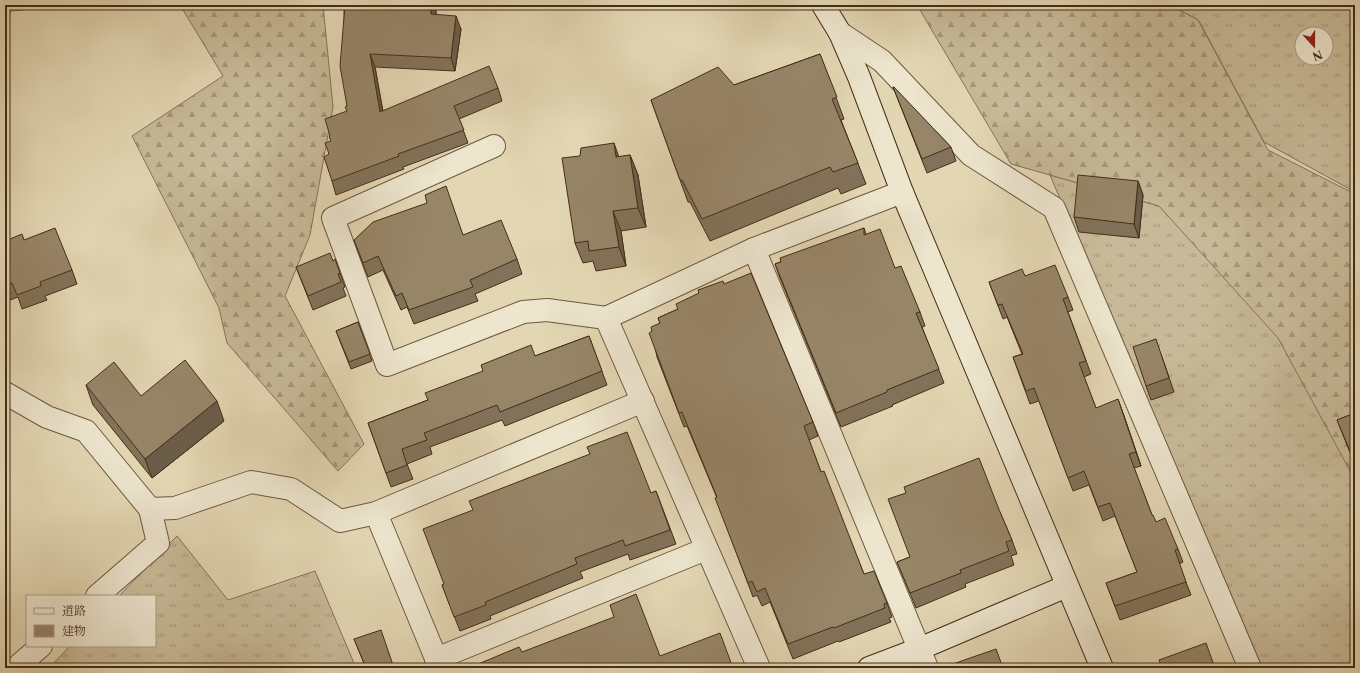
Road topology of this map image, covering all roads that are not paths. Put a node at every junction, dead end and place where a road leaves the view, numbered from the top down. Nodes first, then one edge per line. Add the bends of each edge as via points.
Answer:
1 (823, 5) edge
2 (840, 33) junction
3 (494, 146) dead end
4 (902, 192) junction
5 (754, 249) junction
6 (606, 318) junction
7 (5, 393) edge
8 (643, 401) junction
9 (150, 509) junction
10 (376, 513) junction
11 (706, 548) junction
12 (1067, 586) junction
13 (99, 595) edge
14 (40, 647) edge
15 (923, 658) edge
16 (438, 664) edge
17 (19, 668) edge
18 (759, 668) edge
19 (869, 668) edge
20 (1102, 668) edge
21 (1250, 668) edge

1 - 2 street
2 - 4 street
2 - 21 street via 882,61 971,155 1054,208
3 - 6 street via 333,218 387,365 523,312 547,310
4 - 5 street
4 - 12 street
5 - 6 street
5 - 15 street
6 - 8 street
7 - 9 street via 47,417 86,431
8 - 10 street
8 - 11 street
9 - 10 street via 175,508 251,482 291,489 340,521
9 - 13 street via 158,543
10 - 16 street
11 - 16 street
11 - 18 street
12 - 15 street
12 - 20 street
14 - 17 street via 18,666
15 - 19 street

